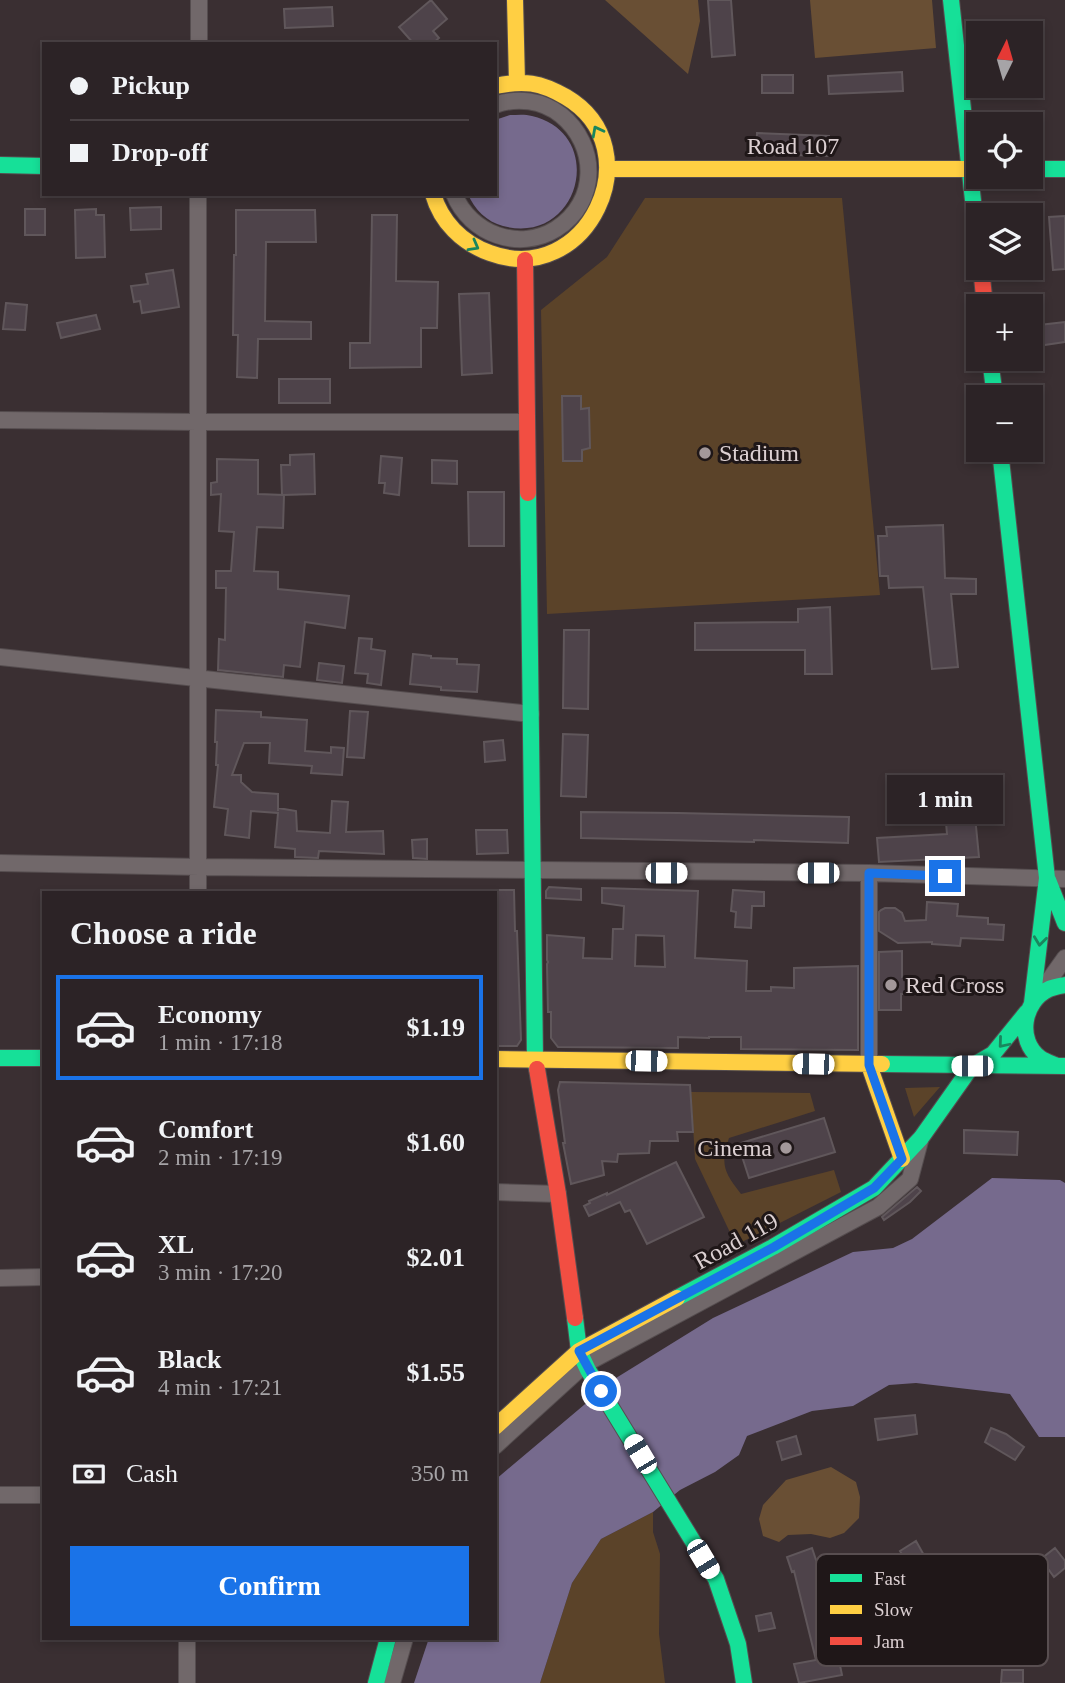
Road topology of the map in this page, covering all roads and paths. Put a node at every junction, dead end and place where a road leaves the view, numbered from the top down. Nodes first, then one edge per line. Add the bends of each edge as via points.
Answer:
1 (199, 0) edge
2 (516, 0) edge
3 (951, 0) edge
4 (199, 42) edge
5 (517, 82) junction
6 (497, 86) edge
7 (497, 104) edge
8 (966, 112) edge
9 (0, 165) edge
10 (42, 166) edge
11 (608, 169) junction
12 (966, 169) edge
13 (1043, 169) edge
14 (1065, 169) edge
15 (198, 196) edge
16 (433, 196) edge
17 (455, 196) edge
18 (525, 260) junction
19 (0, 420) edge
20 (198, 422) junction
21 (527, 422) junction
22 (1001, 462) edge
23 (0, 657) edge
24 (200, 678) junction
25 (531, 714) junction
26 (0, 863) edge
27 (199, 867) junction
28 (533, 871) junction
29 (869, 873) junction
30 (1047, 878) junction
31 (1065, 879) edge
32 (198, 891) edge
33 (1065, 923) edge
34 (1065, 958) edge
35 (1065, 985) edge
36 (1032, 1004) junction
37 (0, 1058) edge
38 (42, 1058) edge
39 (497, 1059) edge
40 (536, 1059) junction
41 (869, 1065) junction
42 (972, 1066) junction
43 (1063, 1066) edge
44 (921, 1138) junction
45 (902, 1159) junction
46 (497, 1192) edge
47 (558, 1194) junction
48 (42, 1277) edge
49 (0, 1278) edge
50 (584, 1361) junction
51 (497, 1426) edge
52 (497, 1444) edge
53 (0, 1495) edge
54 (42, 1495) edge
55 (187, 1640) edge
56 (387, 1640) edge
57 (404, 1640) edge
58 (187, 1683) edge
59 (376, 1683) edge
60 (392, 1683) edge
61 (744, 1683) edge

1 - 4 street
2 - 5 street
3 - 8 street
5 - 6 street
11 -> 5 street via 603,142 590,117 570,98 544,86
7 - 17 street via 531,101 554,109 572,124 587,156 586,192 574,213 556,229 514,239 473,223
9 - 10 street
11 - 12 street, Road 107
11 - 18 street via 604,197 592,221 572,241
13 - 14 street
15 - 20 street
16 -> 18 street via 447,224 468,243 493,256
18 - 21 street
19 - 20 street
20 - 21 street
20 - 24 street
21 - 25 street
22 - 30 street
23 - 24 street
24 - 25 street
24 - 27 street
25 - 28 street
26 - 27 street
27 - 28 street
27 - 32 street
28 - 29 street
28 - 40 street
29 - 30 street
29 - 41 street
30 - 31 street
30 - 33 street
30 -> 36 street
34 - 36 street
35 - 36 street via 1046,990
36 -> 42 street, Road 119 via 993,1054
36 - 43 street via 1024,1024 1033,1052 1045,1063
37 - 38 street
39 - 40 street
40 - 41 street
40 - 47 street
41 - 42 street
41 - 45 street
42 - 43 street
42 - 44 street, Road 119
44 - 45 street, Road 119
44 - 50 street via 910,1179 878,1207
45 - 50 street, Road 119 via 874,1188
46 - 47 street
47 - 50 street
48 - 49 street
50 - 51 street, Road 119
50 - 52 street
50 - 61 street via 716,1579 738,1644
53 - 54 street
55 - 58 street
56 - 59 street
57 - 60 street

